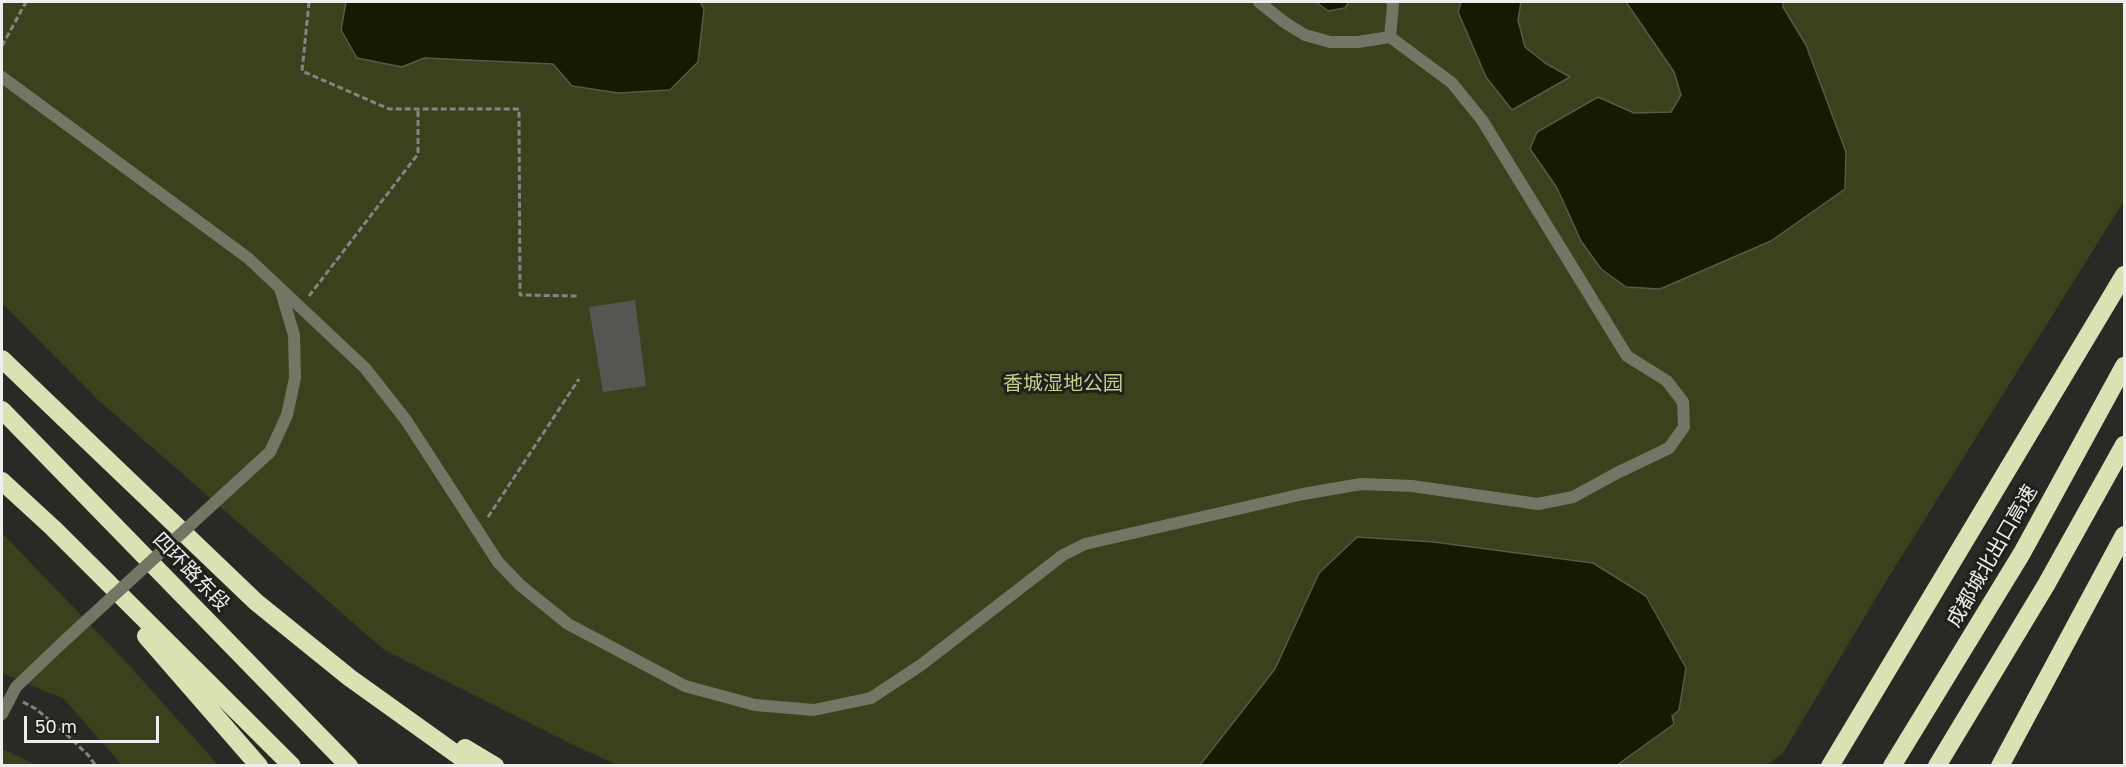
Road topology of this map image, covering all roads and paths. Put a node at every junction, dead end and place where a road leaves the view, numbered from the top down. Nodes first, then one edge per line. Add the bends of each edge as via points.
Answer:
1 (26, 2) edge
2 (309, 2) edge
3 (1259, 2) edge
4 (1392, 2) edge
5 (1390, 37) junction
6 (2, 46) edge
7 (2, 77) edge
8 (418, 110) junction
9 (2124, 275) edge
10 (280, 287) junction
11 (577, 296) dead end
12 (301, 307) junction
13 (2, 358) edge
14 (2124, 366) edge
15 (579, 379) dead end
16 (2, 410) edge
17 (2124, 446) edge
18 (2, 480) edge
19 (53, 528) junction
20 (478, 531) junction
21 (2124, 535) edge
22 (10, 695) junction
23 (2, 714) edge
24 (406, 716) junction
25 (96, 765) edge
26 (259, 765) edge
27 (292, 765) edge
28 (349, 765) edge
29 (473, 765) edge
30 (495, 765) edge
31 (1830, 765) edge
32 (1892, 765) edge
33 (1937, 765) edge
34 (2000, 765) edge

1 - 6 path
2 - 8 path via 302,71 389,110
3 - 5 street via 1305,34 1330,42
4 - 5 street
5 - 20 street via 1452,82 1482,120 1628,356 1667,381 1683,402 1684,427 1669,447 1573,497 1538,504 1412,486 1361,484 1085,544 1063,555 871,698 814,710 754,705 685,686 568,624 520,585 498,562
7 - 10 street via 248,258
8 - 11 path via 519,109 520,295
8 - 12 path via 418,153
9 - 31 highway
10 - 12 street
10 - 22 street, bridge via 294,335 295,378 270,453
12 - 20 street via 365,368 406,420
13 - 24 highway via 256,602 350,678
14 - 32 highway, 成都城北出口高速 via 2022,553
15 - 20 path
16 - 28 highway, 四环路东段
17 - 33 highway via 2046,585
18 - 19 highway
19 - 26 highway
19 - 27 highway
21 - 34 highway
22 - 23 street
22 - 25 path via 44,715
24 - 29 highway
24 - 30 highway

